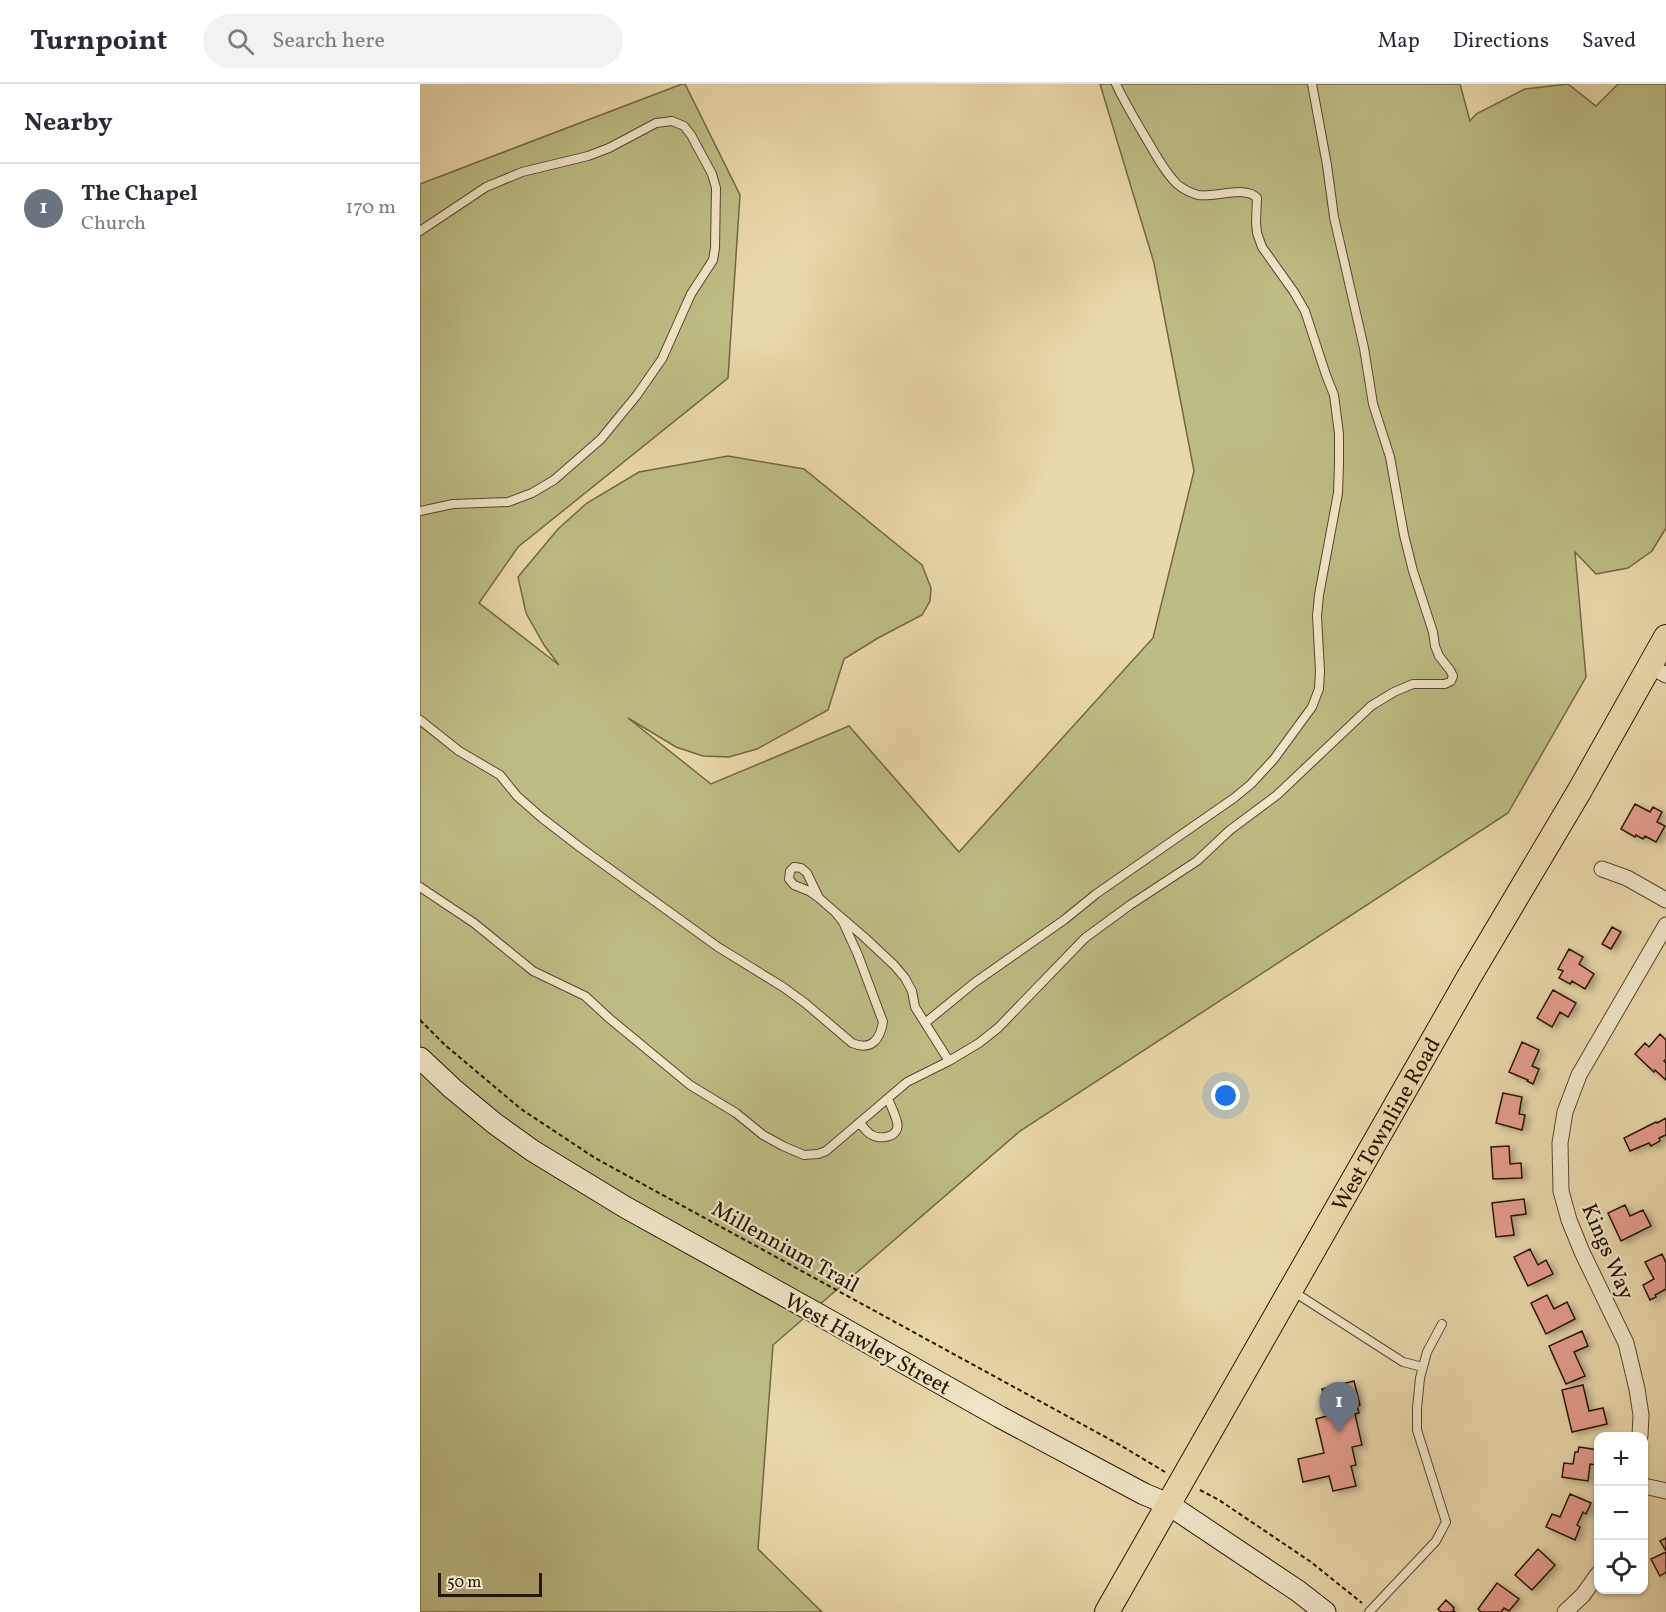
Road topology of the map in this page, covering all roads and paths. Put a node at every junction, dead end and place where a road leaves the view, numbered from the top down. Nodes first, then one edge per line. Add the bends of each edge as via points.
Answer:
1 (1116, 84) edge
2 (1312, 84) edge
3 (420, 231) edge
4 (420, 512) edge
5 (1666, 637) edge
6 (1658, 670) edge
7 (420, 720) edge
8 (1602, 869) dead end
9 (420, 887) edge
10 (819, 898) dead end
11 (1666, 900) edge
12 (835, 912) junction
13 (1666, 925) edge
14 (420, 1020) edge
15 (925, 1023) junction
16 (420, 1058) edge
17 (950, 1061) junction
18 (888, 1099) junction
19 (860, 1123) junction
20 (1290, 1290) junction
21 (1442, 1324) dead end
22 (1423, 1367) junction
23 (1640, 1432) edge
24 (1158, 1468) dead end
25 (1648, 1487) edge
26 (1201, 1490) dead end
27 (1666, 1491) edge
28 (1168, 1504) junction
29 (1594, 1581) edge
30 (1370, 1611) edge
31 (1107, 1612) edge
32 (1325, 1612) edge
33 (1565, 1612) edge

1 - 15 lane via 1159,160 1178,185 1199,195 1248,192 1257,198 1257,233 1262,247 1305,311 1334,395 1340,434 1338,493 1318,595 1319,689 1312,707 1292,735 1251,784
2 - 17 lane via 1334,217 1373,404 1390,457 1404,534 1435,646 1453,676 1445,684 1413,684 1371,706 1277,795 1197,861 1085,938 998,1028
3 - 4 lane via 486,187 522,172 588,156 656,123 672,121 684,126 716,188 713,260 691,294 662,359 601,439 554,480 532,493 508,502 453,504
5 - 6 main road, West Townline Road
6 - 20 main road, West Townline Road via 1580,790 1468,977
7 - 12 lane via 459,751 500,775 542,818 643,893 790,992 852,1043 870,1045 877,1039 883,1022 858,955
8 - 11 street
9 - 19 lane via 474,923 533,971 585,996 690,1085 783,1146 804,1155 818,1154
10 - 12 lane
12 - 15 lane via 899,972
13 - 23 street, Kings Way via 1579,1074 1564,1112 1560,1143 1561,1191 1569,1220 1626,1343 1637,1389
14 - 24 path, Millennium Trail via 521,1109 595,1158
15 - 17 lane
16 - 28 street, West Hawley Street via 494,1123 625,1207 1000,1417
17 - 18 lane via 907,1082
18 - 19 lane
18 - 19 lane via 897,1130 880,1138
20 - 22 lane via 1403,1362
20 - 28 main road, West Townline Road
21 - 22 lane
22 - 30 lane via 1417,1430 1446,1522 1436,1541
25 - 27 street
26 - 30 path via 1311,1562
28 - 31 main road, West Townline Road
28 - 32 street, West Hawley Street
29 - 33 street

